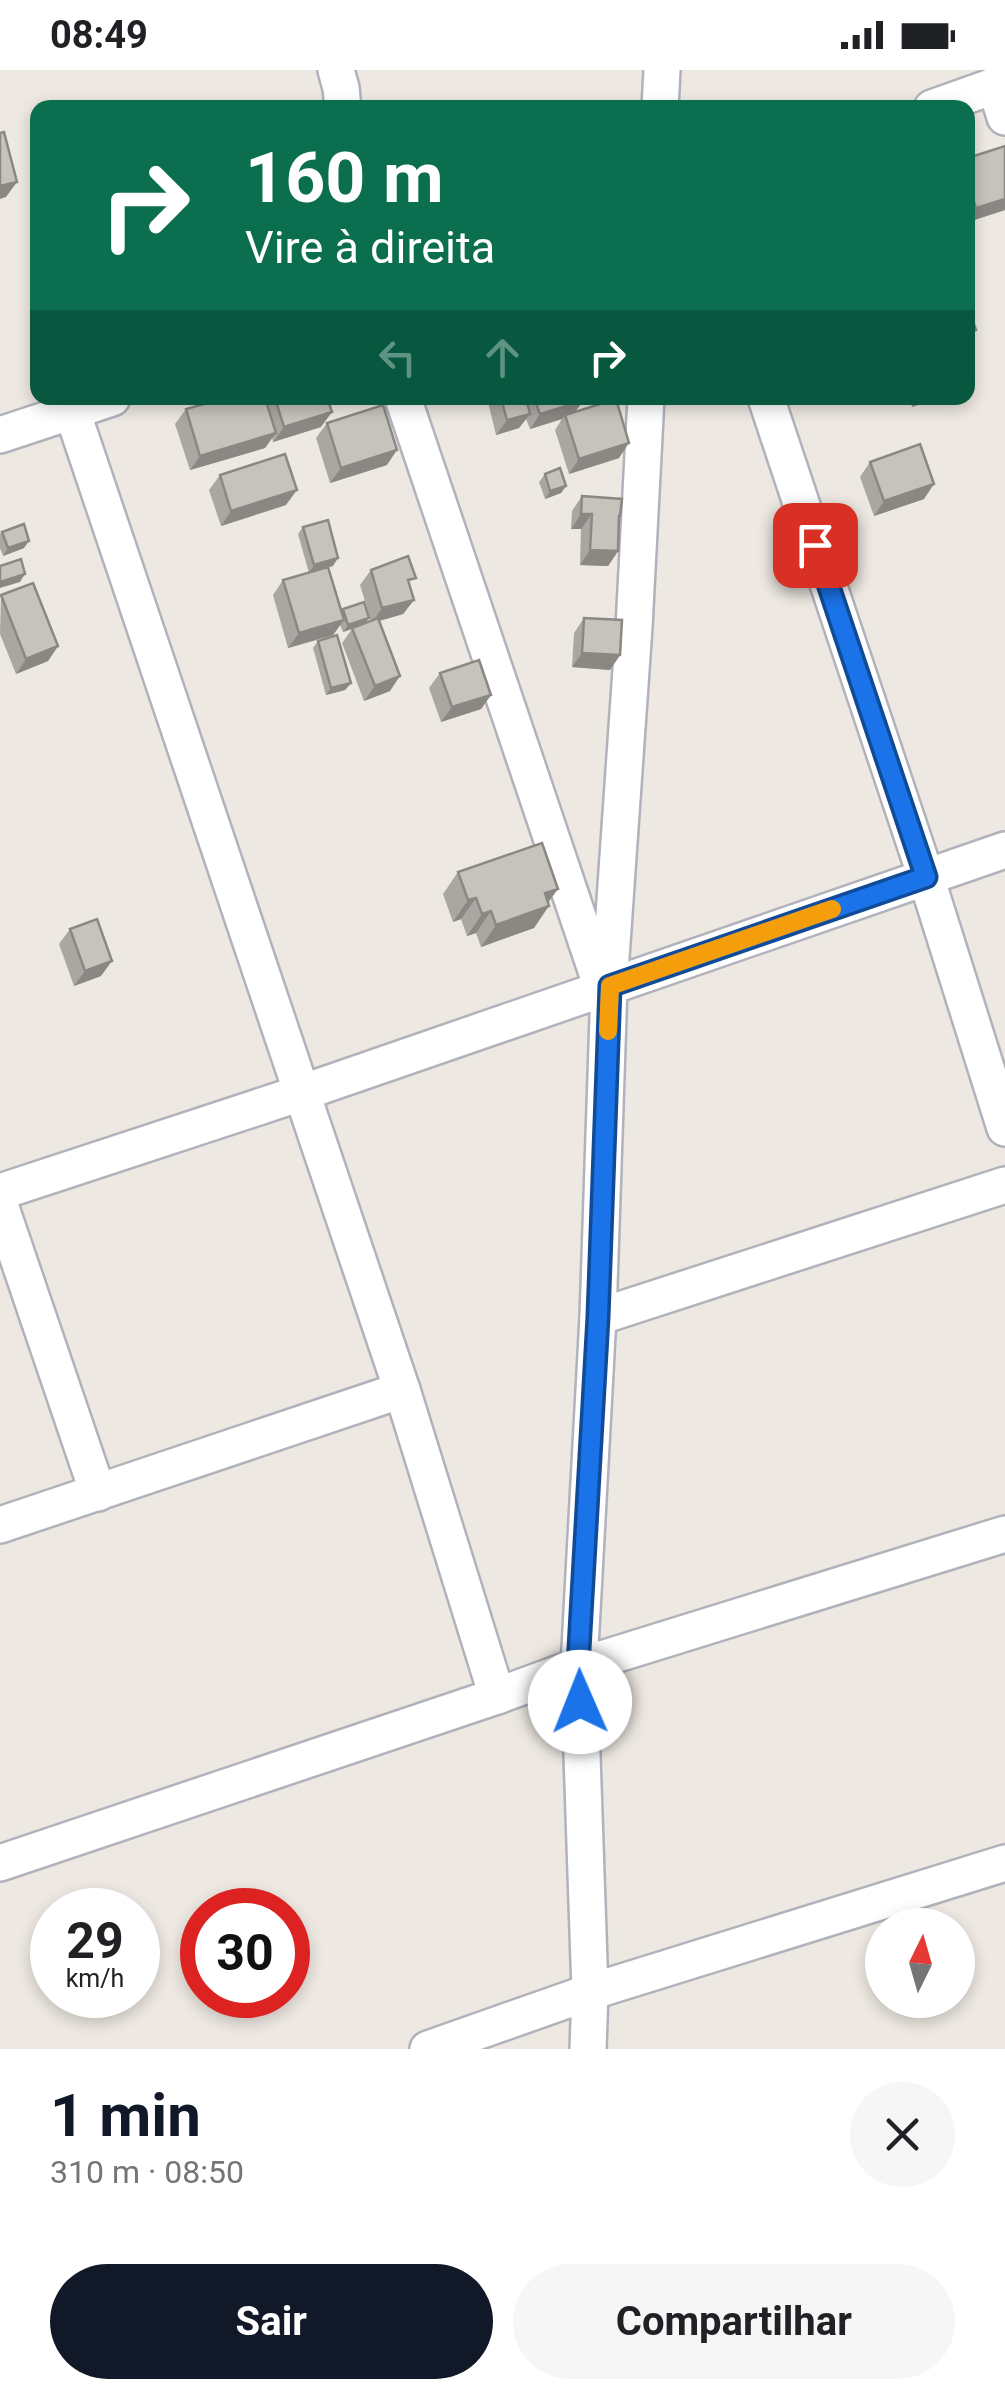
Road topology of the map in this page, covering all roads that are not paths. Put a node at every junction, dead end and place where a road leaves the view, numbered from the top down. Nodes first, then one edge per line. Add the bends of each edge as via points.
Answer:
1 (336, 70) edge
2 (662, 70) edge
3 (1002, 95) edge
4 (342, 100) edge
5 (660, 100) edge
6 (975, 100) edge
7 (90, 405) edge
8 (405, 405) edge
9 (646, 405) edge
10 (768, 405) edge
11 (72, 411) junction
12 (0, 436) edge
13 (1005, 850) edge
14 (926, 877) junction
15 (606, 987) junction
16 (301, 1093) junction
17 (1005, 1128) edge
18 (1005, 1185) edge
19 (0, 1192) edge
20 (3, 1225) edge
21 (598, 1317) junction
22 (402, 1390) junction
23 (98, 1493) junction
24 (0, 1526) edge
25 (1005, 1534) edge
26 (578, 1666) junction
27 (496, 1696) junction
28 (0, 1862) edge
29 (1005, 1862) edge
30 (590, 1992) junction
31 (428, 2049) edge
32 (588, 2049) edge

1 - 4 street
2 - 5 street
3 - 6 street
7 - 11 street
8 - 15 street
9 - 15 street
10 - 14 street
11 - 12 street
11 - 16 street
13 - 14 street
14 - 15 street
14 - 17 street
15 - 16 street
15 - 21 street
16 - 19 street
16 - 22 street
18 - 21 street
20 - 23 street
21 - 26 street
22 - 23 street
22 - 27 street
23 - 24 street
25 - 26 street
26 - 27 street
26 - 30 street
27 - 28 street
29 - 30 street
30 - 31 street
30 - 32 street

